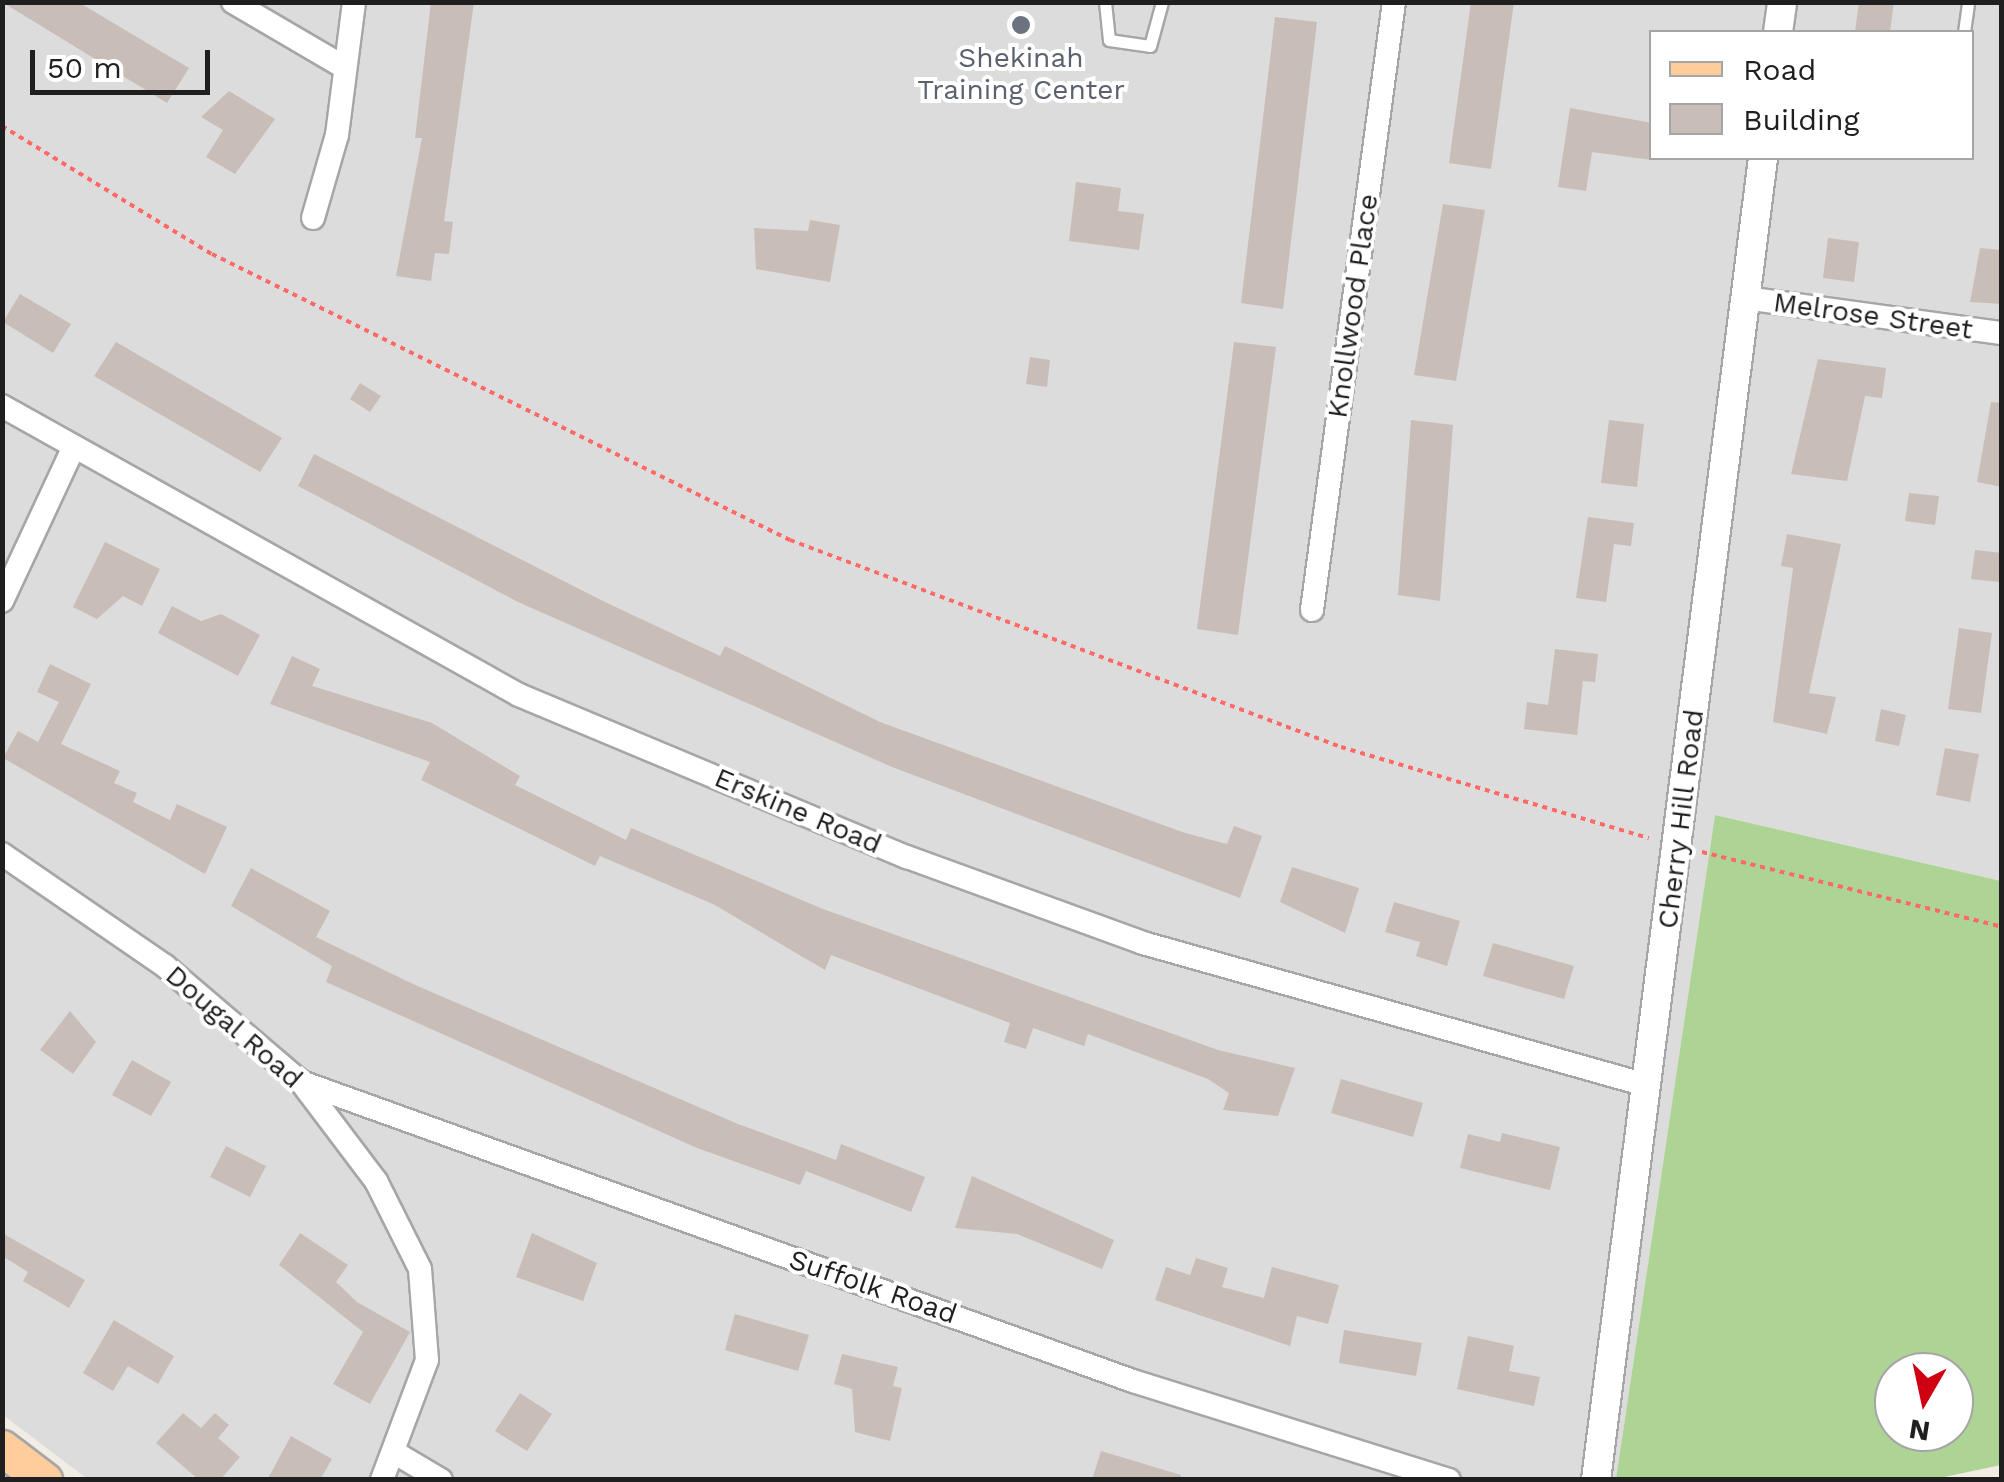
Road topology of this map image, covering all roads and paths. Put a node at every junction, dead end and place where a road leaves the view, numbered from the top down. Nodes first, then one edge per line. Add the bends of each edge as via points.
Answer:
1 (233, 2) edge
2 (354, 2) edge
3 (1105, 2) edge
4 (1162, 2) edge
5 (1394, 2) edge
6 (1782, 2) edge
7 (1968, 2) edge
8 (1778, 30) edge
9 (1964, 30) edge
10 (342, 66) junction
11 (2, 126) edge
12 (1762, 160) edge
13 (313, 218) dead end
14 (1744, 298) junction
15 (2002, 333) edge
16 (2, 406) edge
17 (73, 449) junction
18 (2, 601) edge
19 (1312, 610) dead end
20 (1678, 846) junction
21 (2, 854) edge
22 (2002, 926) edge
23 (302, 1082) junction
24 (1646, 1085) junction
25 (2, 1448) edge
26 (397, 1454) junction
27 (44, 1480) edge
28 (382, 1480) edge
29 (441, 1480) edge
30 (1449, 1480) edge
31 (1596, 1480) edge

1 - 10 street
2 - 10 street
3 - 4 lane via 1108,40 1150,46
5 - 19 street, Knollwood Place
6 - 8 street
7 - 9 lane
10 - 13 street via 337,135
11 - 20 path via 230,263 790,540 1341,747
12 - 14 street, Cherry Hill Road
14 - 15 street, Melrose Street
14 - 20 street, Cherry Hill Road
16 - 17 street, Erskine Road
17 - 18 street
17 - 24 street, Erskine Road via 519,695 907,857 1180,954
20 - 22 path
20 - 24 street, Cherry Hill Road
21 - 23 street, Dougal Road via 165,966
23 - 26 street, Dougal Road via 376,1181 420,1269 427,1360
23 - 30 street, Suffolk Road via 1152,1387
24 - 31 street, Cherry Hill Road
25 - 27 main road
26 - 28 street, Dougal Road
26 - 29 street

